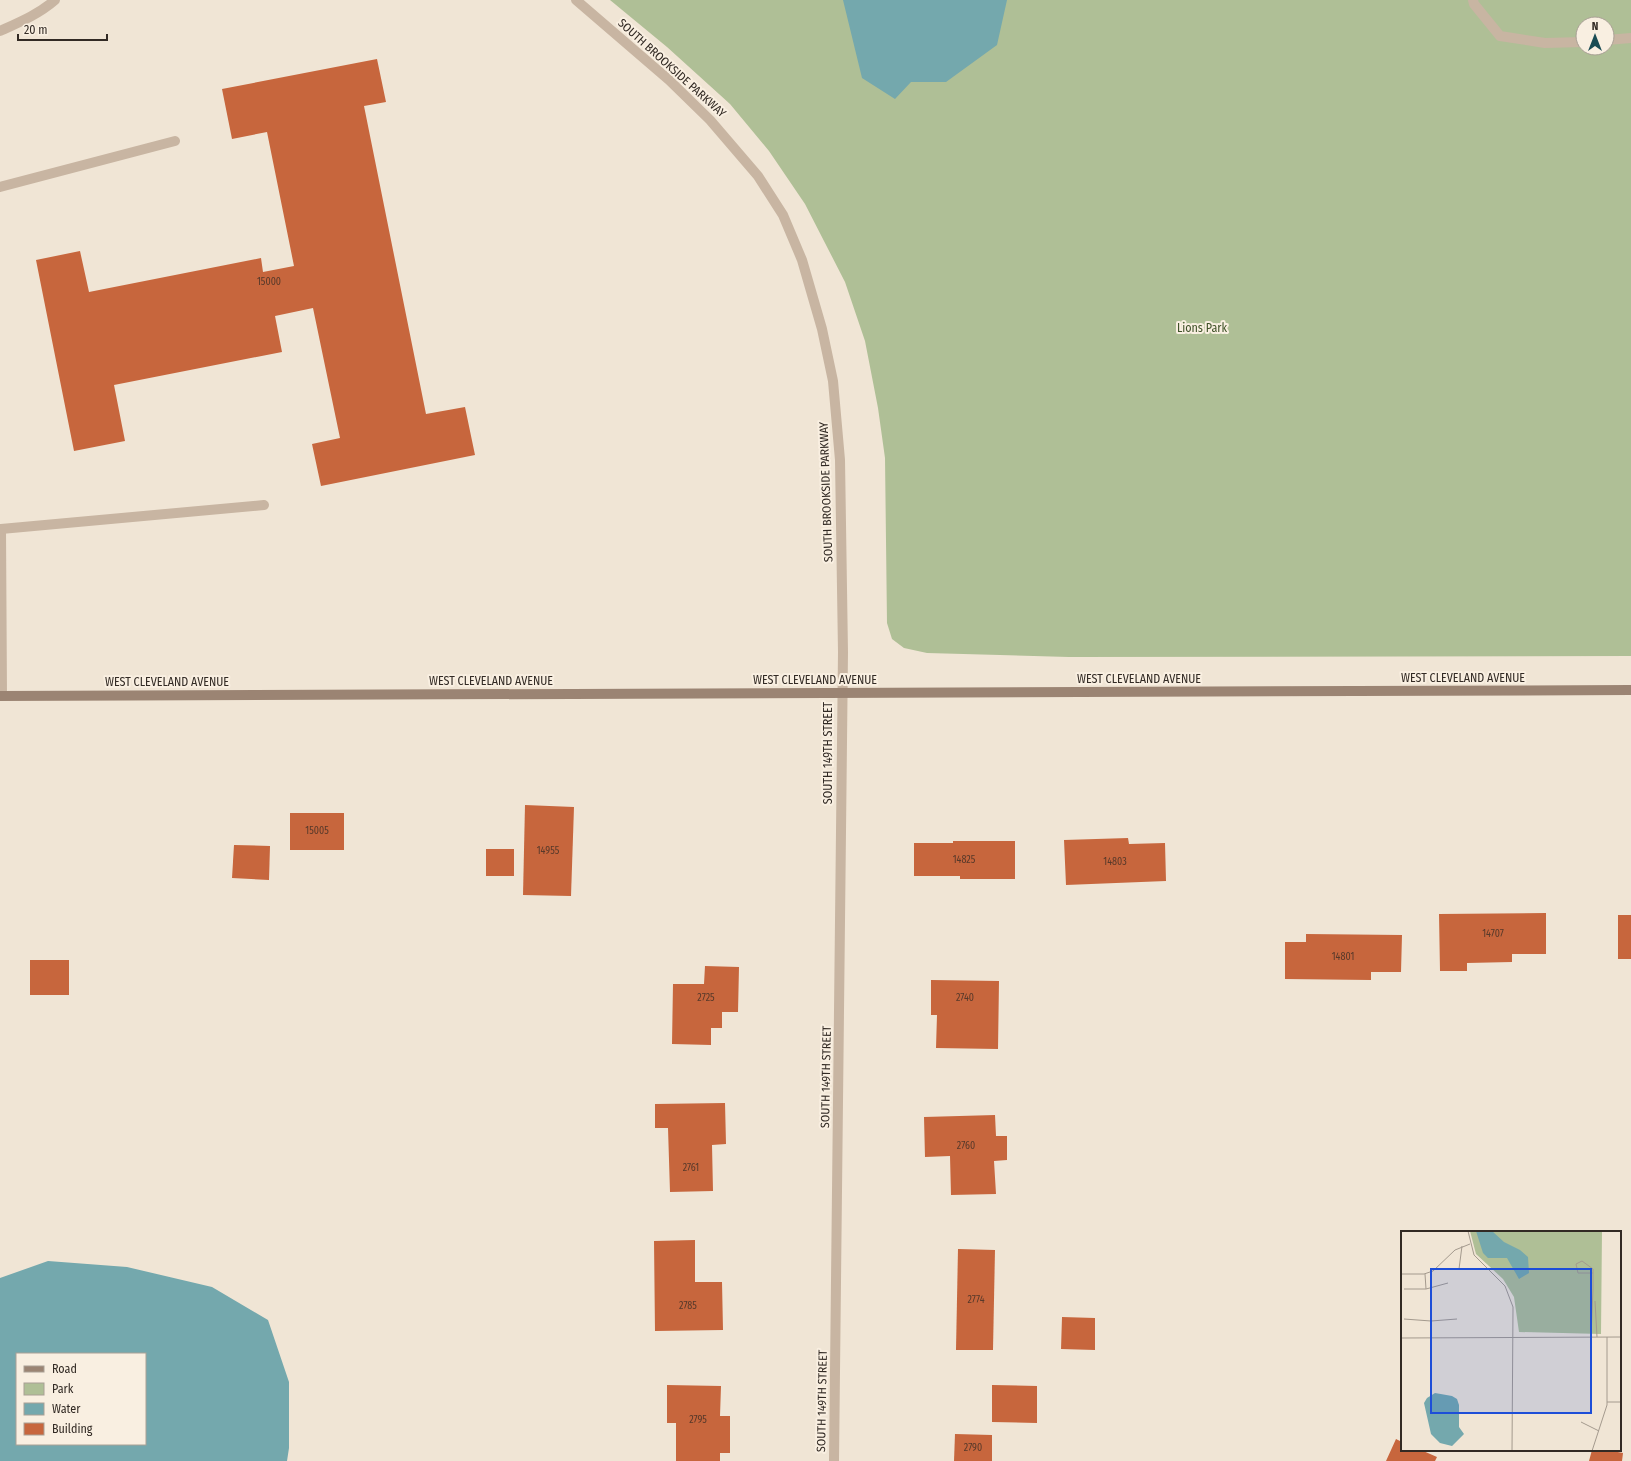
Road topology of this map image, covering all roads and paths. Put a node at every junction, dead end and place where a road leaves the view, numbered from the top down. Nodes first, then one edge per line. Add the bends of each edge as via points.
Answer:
1 (55, 0) edge
2 (576, 0) edge
3 (1474, 0) edge
4 (0, 31) edge
5 (1631, 38) edge
6 (1615, 39) edge
7 (1575, 42) edge
8 (175, 140) dead end
9 (0, 187) edge
10 (264, 505) dead end
11 (1, 529) edge
12 (1631, 690) edge
13 (841, 693) junction
14 (1, 696) edge
15 (834, 1461) edge

1 - 4 street via 27,19
2 - 13 street, SOUTH BROOKSIDE PARKWAY via 669,80 721,132 758,176 784,216 802,260 822,329 833,381 840,460
3 - 7 street via 1474,4 1500,36 1545,43
5 - 6 street
8 - 9 street
10 - 11 street
11 - 14 street
12 - 13 main road, WEST CLEVELAND AVENUE
13 - 14 main road, WEST CLEVELAND AVENUE
13 - 15 street, SOUTH 149TH STREET

